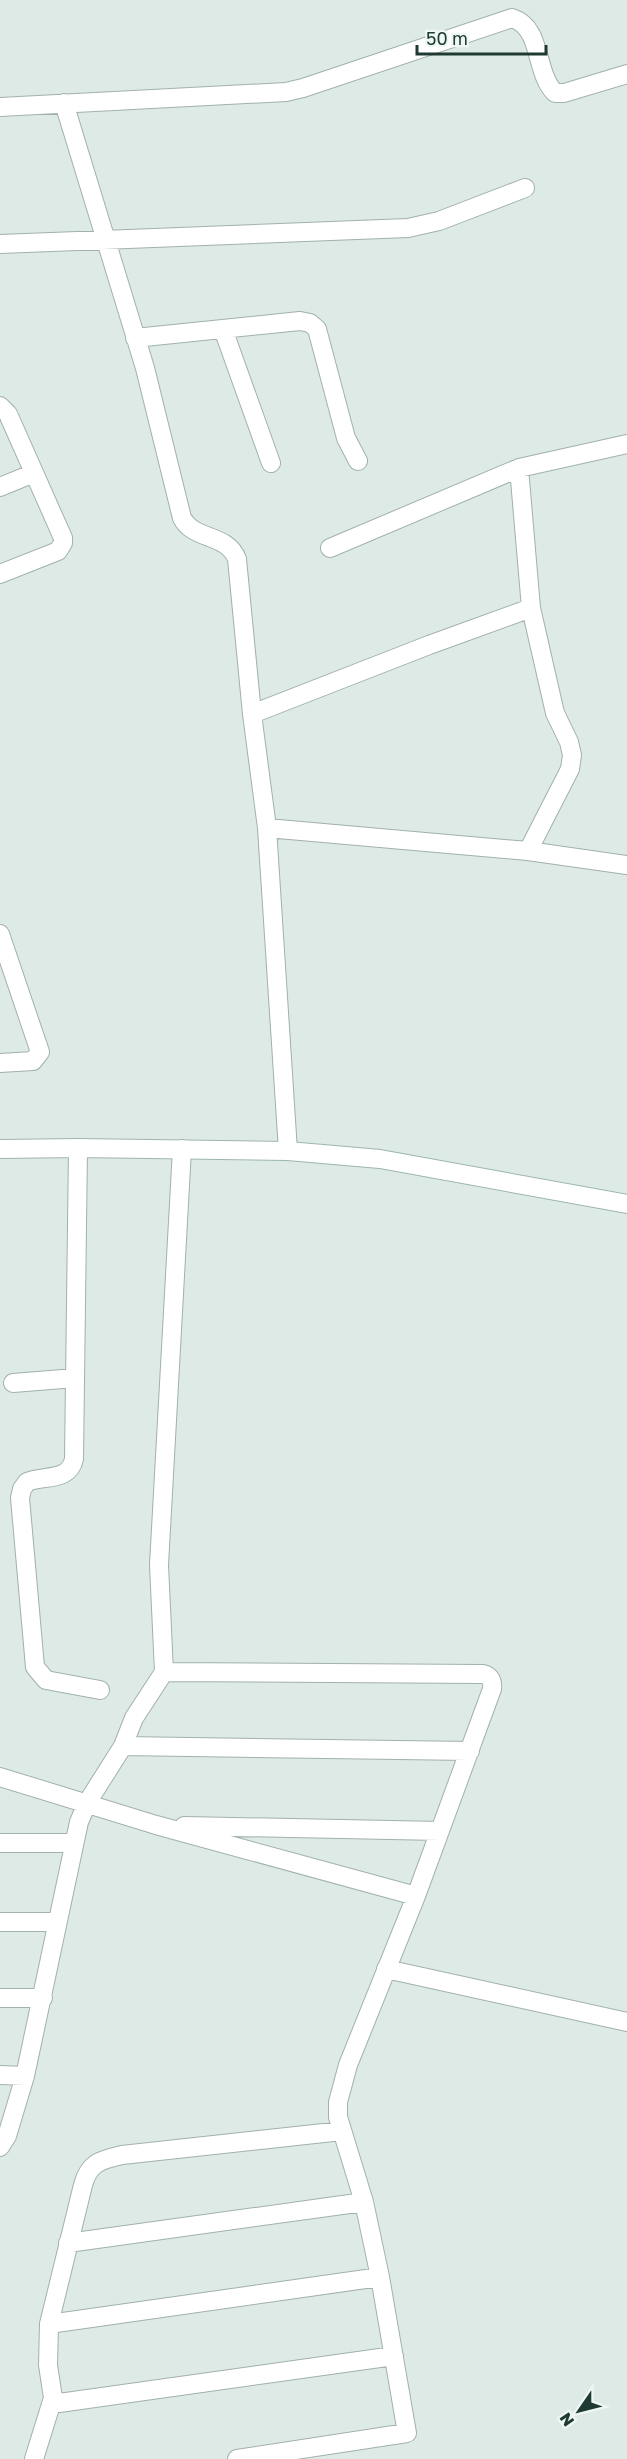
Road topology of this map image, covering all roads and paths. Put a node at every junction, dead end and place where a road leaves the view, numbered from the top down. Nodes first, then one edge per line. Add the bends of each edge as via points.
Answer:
1 (627, 74) edge
2 (64, 103) junction
3 (0, 107) edge
4 (525, 188) dead end
5 (105, 239) junction
6 (0, 244) edge
7 (223, 329) junction
8 (135, 338) junction
9 (0, 406) edge
10 (627, 444) edge
11 (358, 461) dead end
12 (271, 463) dead end
13 (519, 468) junction
14 (34, 473) junction
15 (0, 487) edge
16 (330, 548) dead end
17 (0, 574) edge
18 (531, 608) junction
19 (252, 714) junction
20 (267, 828) junction
21 (528, 851) junction
22 (627, 865) edge
23 (0, 934) edge
24 (0, 1064) edge
25 (78, 1148) junction
26 (0, 1149) edge
27 (182, 1149) junction
28 (288, 1151) junction
29 (627, 1204) edge
30 (75, 1378) junction
31 (13, 1383) dead end
32 (164, 1672) junction
33 (100, 1690) dead end
34 (123, 1746) junction
35 (470, 1751) junction
36 (0, 1778) edge
37 (87, 1803) junction
38 (156, 1825) junction
39 (440, 1831) junction
40 (73, 1843) junction
41 (0, 1844) edge
42 (416, 1896) junction
43 (0, 1922) edge
44 (57, 1922) junction
45 (386, 1970) junction
46 (0, 1998) edge
47 (42, 1998) junction
48 (627, 2022) edge
49 (0, 2075) edge
50 (26, 2076) junction
51 (342, 2131) junction
52 (0, 2147) edge
53 (364, 2202) junction
54 (69, 2243) junction
55 (380, 2277) junction
56 (49, 2324) junction
57 (394, 2356) junction
58 (53, 2397) junction
59 (34, 2459) edge
60 (237, 2459) edge

1 - 2 street via 555,93 547,85 530,30 522,21 512,18 286,92
2 - 3 street
2 - 5 street
4 - 5 street via 439,221 408,228
5 - 6 street
5 - 8 street
7 - 8 street
7 - 11 street via 300,321 317,329 346,438
7 - 12 street
8 - 19 street via 182,518 193,530 226,543 237,559
9 - 14 street via 8,414
10 - 13 street
13 - 16 street
13 - 18 street
14 - 15 street
14 - 17 street via 63,538 62,547
18 - 19 street
18 - 21 street via 555,713 572,755 570,769
19 - 20 street
20 - 21 street
20 - 28 street
21 - 22 street
23 - 24 street via 40,1052 33,1061
25 - 26 street
25 - 27 street
25 - 30 street
27 - 28 street
27 - 32 street via 159,1565
28 - 29 street via 380,1159
30 - 31 street
30 - 33 street via 73,1465 62,1475 27,1482 20,1498 36,1667 46,1680
32 - 34 street via 134,1718
32 - 35 street via 486,1675 492,1689
34 - 35 street
34 - 37 street
35 - 39 street
36 - 37 street
37 - 38 street
37 - 40 street
38 - 39 street
38 - 42 street
39 - 42 street
40 - 41 street
40 - 44 street
42 - 45 street
43 - 44 street
44 - 47 street
45 - 48 street
45 - 51 street via 341,2087 338,2117
46 - 47 street
47 - 50 street
49 - 50 street
50 - 52 street
51 - 53 street
51 - 54 street via 101,2159 86,2173
53 - 54 street
53 - 55 street
54 - 56 street
55 - 56 street
55 - 57 street
56 - 58 street via 48,2365
57 - 58 street via 59,2403
57 - 60 street via 407,2433
58 - 59 street

